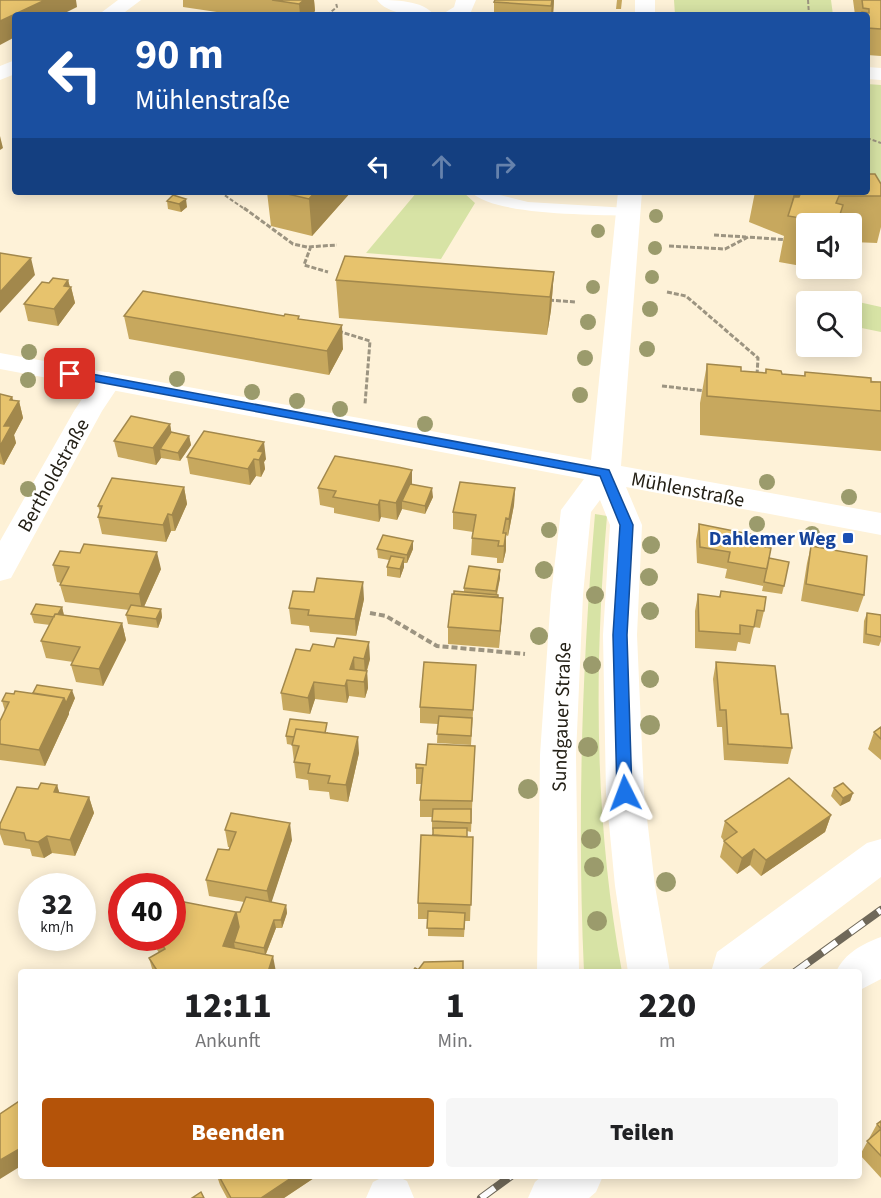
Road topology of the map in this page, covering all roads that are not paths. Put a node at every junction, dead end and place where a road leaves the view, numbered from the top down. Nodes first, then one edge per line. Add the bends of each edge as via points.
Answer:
1 (132, 0) edge
2 (387, 0) edge
3 (466, 0) edge
4 (114, 12) edge
5 (417, 12) edge
6 (458, 12) edge
7 (482, 195) edge
8 (629, 202) edge
9 (0, 361) edge
10 (108, 381) junction
11 (604, 473) junction
12 (881, 524) edge
13 (0, 570) edge
14 (881, 855) edge
15 (881, 954) edge
16 (558, 969) edge
17 (649, 969) edge
18 (732, 969) edge
19 (861, 969) edge
20 (576, 1179) edge
21 (551, 1198) edge

1 - 4 street
2 - 5 street
3 - 6 street
7 - 8 lane via 510,203
8 - 11 street
9 - 10 street, Mühlenstraße
10 - 11 street, Mühlenstraße
10 - 13 street, Bertholdstraße
11 - 12 street, Mühlenstraße
11 - 16 street, Sundgauer Straße via 576,510 567,595 558,767
11 - 17 street via 626,525 620,635 625,793
14 - 18 street via 732,965
15 - 19 street
20 - 21 street

